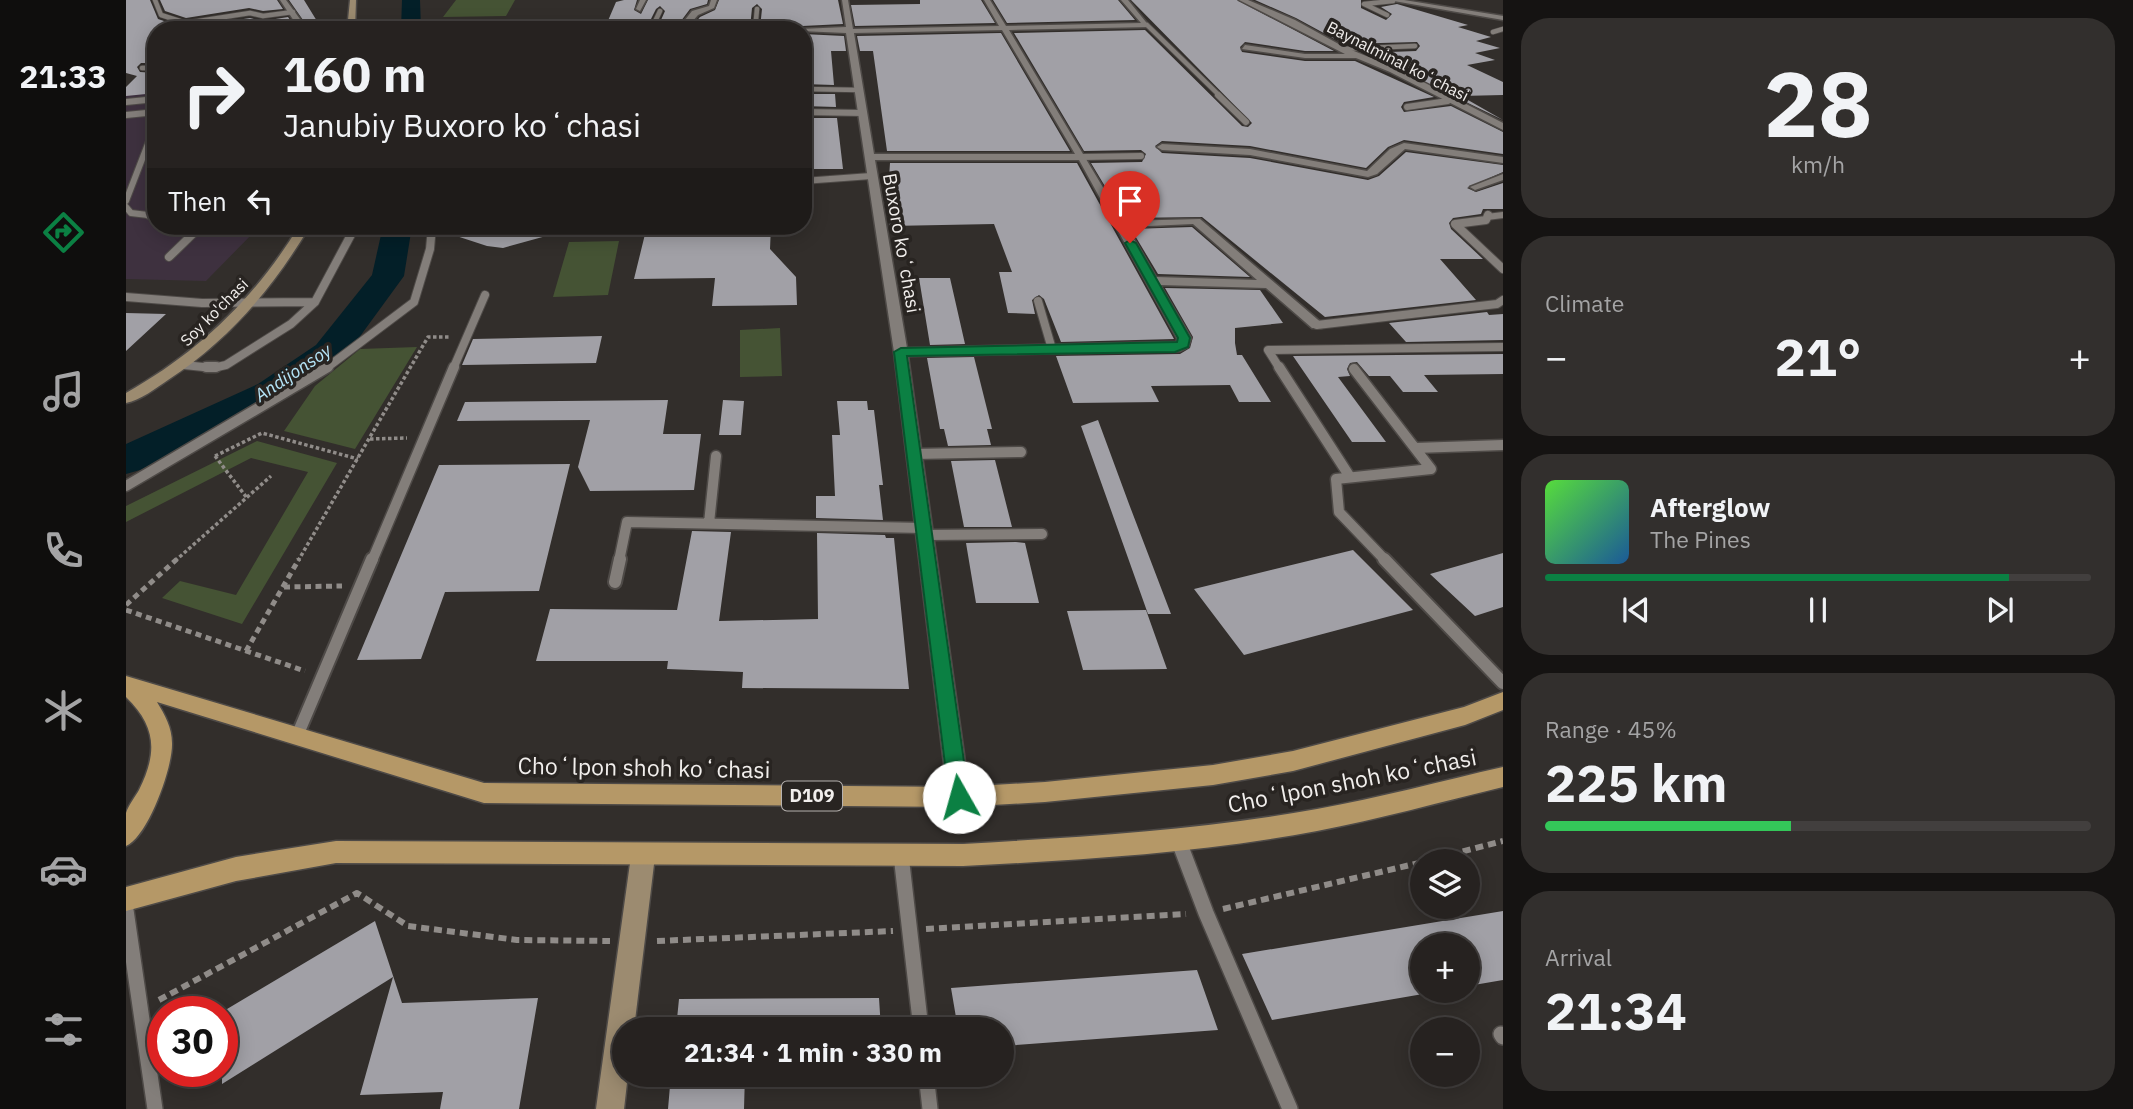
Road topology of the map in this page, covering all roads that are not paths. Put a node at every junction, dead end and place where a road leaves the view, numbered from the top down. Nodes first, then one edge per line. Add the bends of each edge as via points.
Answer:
1 (155, 0) edge
2 (282, 0) edge
3 (353, 0) edge
4 (643, 0) edge
5 (714, 0) edge
6 (845, 0) edge
7 (987, 0) edge
8 (1124, 0) edge
9 (1242, 0) edge
10 (1392, 0) edge
11 (1463, 0) edge
12 (640, 9) dead end
13 (757, 9) dead end
14 (660, 11) dead end
15 (293, 12) junction
16 (1387, 15) dead end
17 (1490, 16) junction
18 (1503, 18) edge
19 (176, 21) edge
20 (199, 21) edge
21 (298, 21) edge
22 (352, 21) edge
23 (656, 21) edge
24 (688, 21) edge
25 (756, 21) edge
26 (1147, 25) junction
27 (1004, 28) junction
28 (1503, 29) edge
29 (812, 30) edge
30 (849, 30) junction
31 (1493, 32) dead end
32 (1415, 46) dead end
33 (1245, 47) dead end
34 (1341, 50) junction
35 (1356, 56) junction
36 (142, 68) dead end
37 (147, 68) edge
38 (812, 89) edge
39 (860, 90) junction
40 (147, 100) edge
41 (1448, 101) junction
42 (126, 102) edge
43 (1407, 107) dead end
44 (812, 112) edge
45 (147, 113) edge
46 (863, 113) junction
47 (126, 115) edge
48 (1246, 122) dead end
49 (1503, 127) edge
50 (147, 144) edge
51 (1162, 146) dead end
52 (1141, 156) dead end
53 (868, 157) junction
54 (1082, 157) junction
55 (1503, 161) edge
56 (871, 177) junction
57 (1503, 177) edge
58 (812, 180) edge
59 (130, 184) edge
60 (1475, 187) dead end
61 (126, 201) edge
62 (126, 207) edge
63 (147, 215) edge
64 (1503, 215) edge
65 (1120, 224) junction
66 (192, 235) edge
67 (298, 235) edge
68 (350, 235) edge
69 (431, 235) edge
70 (169, 257) dead end
71 (1503, 269) edge
72 (1151, 281) junction
73 (1267, 284) junction
74 (485, 295) dead end
75 (126, 296) edge
76 (1503, 300) edge
77 (1038, 301) dead end
78 (250, 302) junction
79 (315, 302) junction
80 (1317, 325) joint
81 (1503, 347) edge
82 (1052, 349) junction
83 (901, 352) junction
84 (184, 365) junction
85 (1354, 369) dead end
86 (126, 399) edge
87 (1503, 445) edge
88 (1415, 448) junction
89 (1021, 452) dead end
90 (914, 454) junction
91 (716, 456) dead end
92 (1350, 477) junction
93 (126, 486) edge
94 (709, 523) junction
95 (924, 531) junction
96 (1042, 534) dead end
97 (615, 582) dead end
98 (1503, 682) edge
99 (126, 685) edge
100 (1503, 701) edge
101 (297, 736) junction
102 (1503, 777) edge
103 (959, 797) junction
104 (126, 835) edge
105 (1178, 839) junction
106 (901, 855) junction
107 (643, 856) junction
108 (126, 899) edge
109 (126, 910) edge
110 (920, 1017) edge
111 (927, 1087) edge
112 (155, 1109) edge
113 (610, 1109) edge
114 (930, 1109) edge
115 (1290, 1109) edge

1 - 19 lane via 161,15
2 - 15 street
3 - 22 main road
4 - 12 street
5 - 24 street via 712,7 695,13
6 - 30 street, Buxoro koʻchasi
7 - 27 street
8 - 26 street
9 - 34 street, Baynalminal koʻchasi
10 - 16 lane via 1364,5
10 - 17 street
11 - 17 street
13 - 25 lane
14 - 23 lane
15 - 20 lane
15 - 21 street
17 - 18 street
26 - 27 street
26 - 48 lane
27 - 30 street
27 - 54 street
28 - 31 lane
29 - 30 street
30 - 39 street, Buxoro koʻchasi
32 - 34 lane
33 - 35 street via 1324,58
34 - 35 street, Baynalminal koʻchasi
35 - 41 street, Baynalminal koʻchasi via 1393,70
36 - 37 lane
38 - 39 lane
39 - 46 street, Buxoro koʻchasi
40 - 42 lane
41 - 43 lane
41 - 49 street, Baynalminal koʻchasi
44 - 46 lane
45 - 47 lane
46 - 53 street, Buxoro koʻchasi
50 - 59 lane
51 - 55 street via 1250,152 1368,174 1377,171 1393,150 1404,146
52 - 54 lane
53 - 54 street
53 - 56 street, Buxoro koʻchasi
54 - 65 street
56 - 58 lane
56 - 83 street, Buxoro koʻchasi
57 - 60 street
59 - 61 lane
62 - 63 lane via 131,213
64 - 71 lane via 1455,224
65 - 72 street
65 - 73 street via 1196,221
66 - 70 lane
67 - 78 main road, Soy ko'chasi
68 - 79 lane
69 - 93 lane via 414,302 324,370
72 - 73 street
72 - 82 street via 1184,338 1183,344 1175,348
73 - 80 street
74 - 101 lane
75 - 78 lane
76 - 80 lane
77 - 82 lane
78 - 79 lane
78 - 84 main road, Soy ko'chasi via 206,349
79 - 84 lane via 291,324 233,362 213,368
81 - 92 lane via 1268,350
82 - 83 street
83 - 90 street, Buxoro koʻchasi
84 - 86 main road, Soy ko'chasi
85 - 88 lane
87 - 88 lane
88 - 92 lane via 1431,469
89 - 90 lane
90 - 95 street, Buxoro koʻchasi
91 - 94 lane
92 - 98 lane via 1336,479 1339,512
94 - 95 lane
94 - 97 lane via 627,522
95 - 96 lane
95 - 103 street, Buxoro koʻchasi
99 - 101 main road, Choʻlpon shoh koʻchasi / D109
99 - 104 main road, D109 via 152,705 163,740 154,786
100 - 103 main road, Choʻlpon shoh koʻchasi / D109 via 1465,716 1293,761 1141,783
101 - 103 main road, Choʻlpon shoh koʻchasi / D109 via 484,793
102 - 105 main road, Choʻlpon shoh koʻchasi via 1318,820
105 - 106 main road, Choʻlpon shoh koʻchasi via 1054,850
105 - 115 lane
106 - 107 main road, Choʻlpon shoh koʻchasi
106 - 110 lane
107 - 108 main road, Choʻlpon shoh koʻchasi via 336,852 236,869
107 - 113 main road
109 - 112 lane
111 - 114 lane

